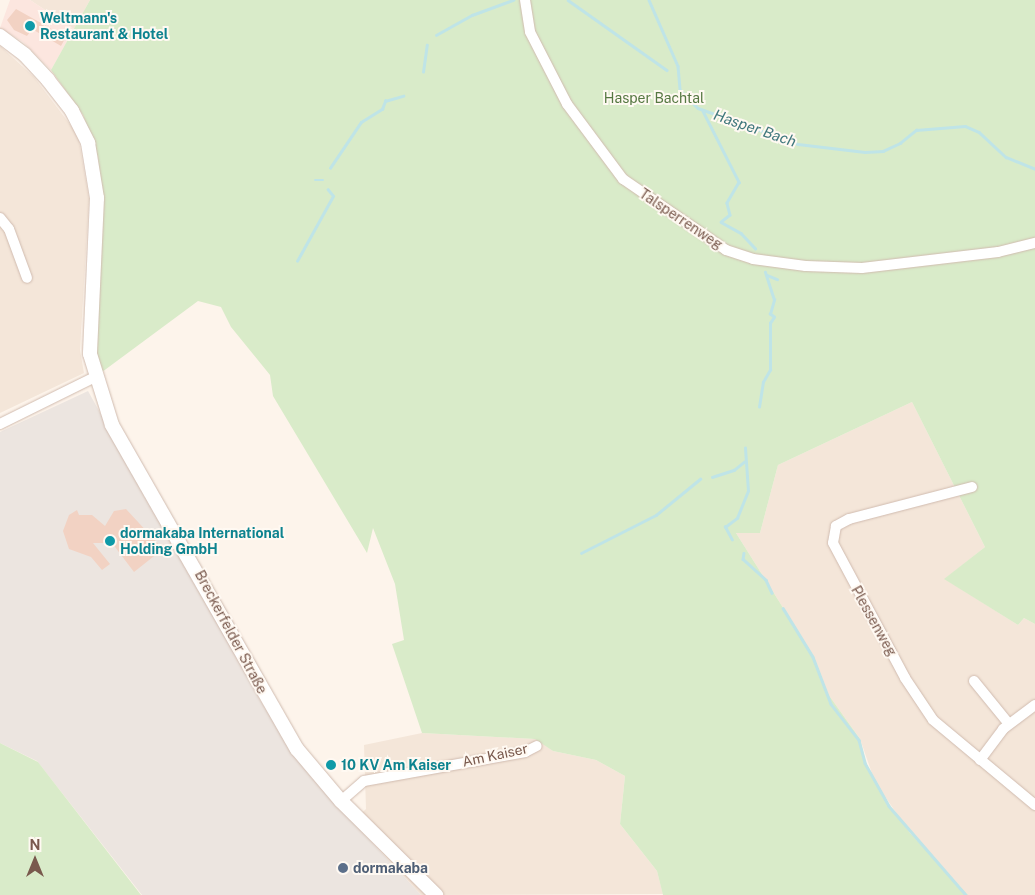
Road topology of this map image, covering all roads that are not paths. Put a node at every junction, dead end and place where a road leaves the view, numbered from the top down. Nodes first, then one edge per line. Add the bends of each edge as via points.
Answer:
1 (524, 0) edge
2 (0, 36) edge
3 (0, 218) edge
4 (1035, 244) edge
5 (27, 278) dead end
6 (95, 377) junction
7 (0, 424) edge
8 (972, 487) dead end
9 (974, 681) dead end
10 (1035, 705) edge
11 (1009, 724) junction
12 (537, 746) dead end
13 (980, 760) junction
14 (341, 801) junction
15 (1035, 805) edge
16 (436, 895) edge

1 - 4 street, Talsperrenweg via 530,32 567,104 623,179 726,250 753,259 806,266 862,268 998,252
2 - 6 main road, Breckerfelder Straße via 25,54 48,80 72,111 88,144 97,198 89,337
3 - 5 street via 9,229
6 - 7 street
6 - 14 main road, Breckerfelder Straße via 112,424 177,532 280,722
8 - 13 street, Plessenweg via 849,519 836,526 833,538 842,565 918,700 933,720
9 - 11 street
10 - 11 street
11 - 13 street
12 - 14 street, Am Kaiser via 525,752 364,781
13 - 15 street, Plessenweg
14 - 16 main road, Breckerfelder Straße

